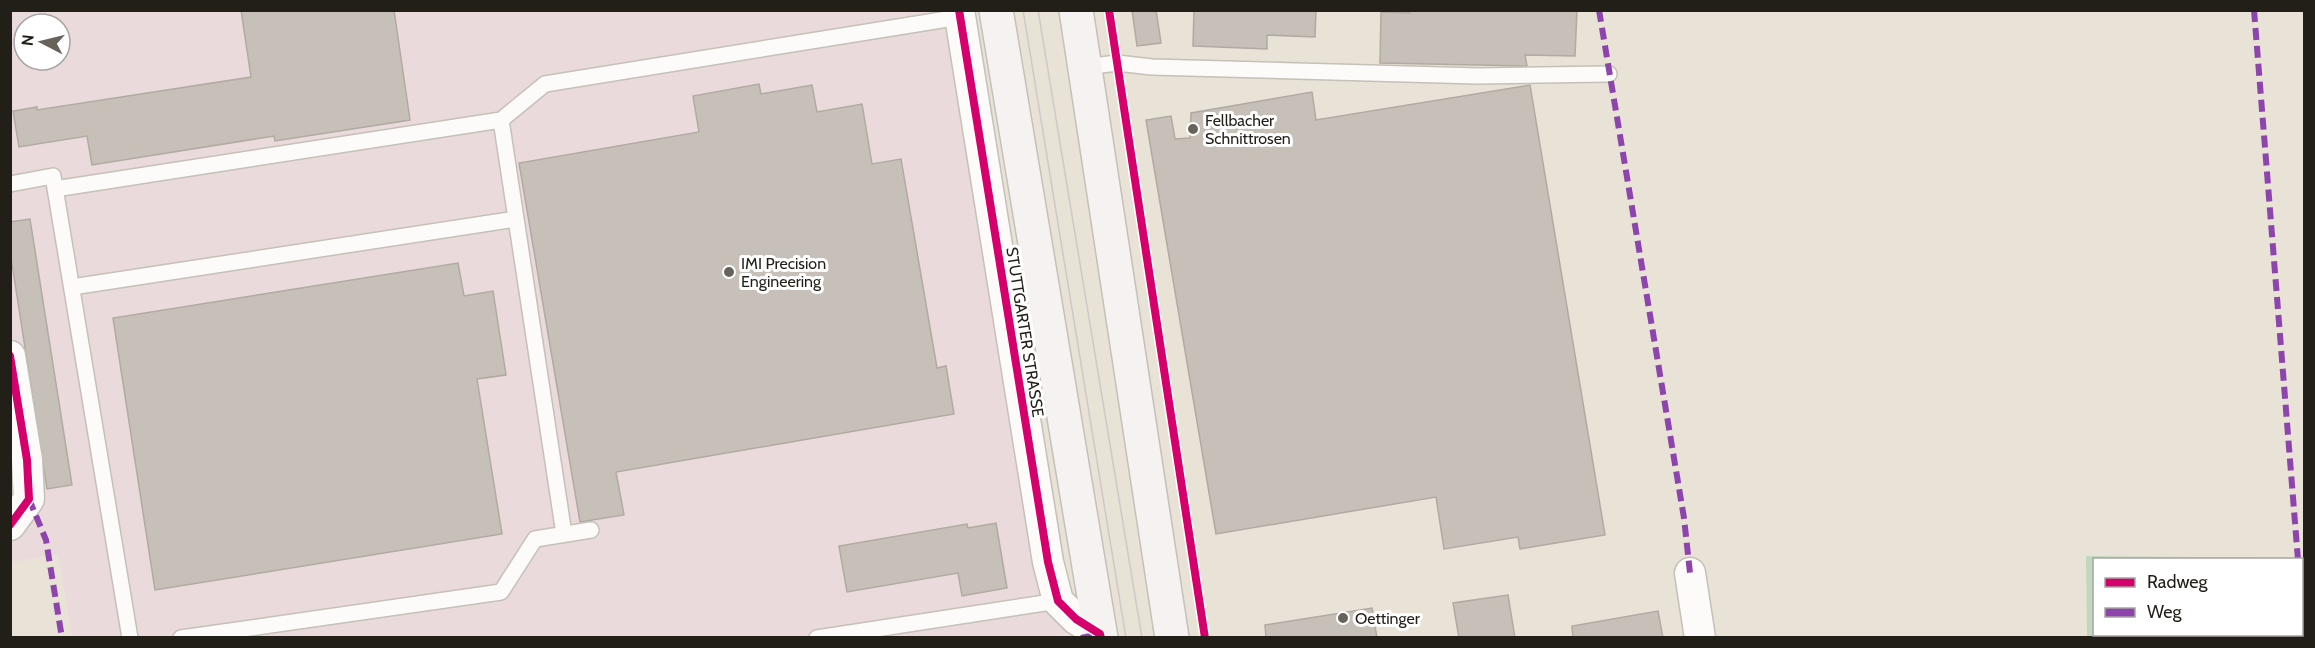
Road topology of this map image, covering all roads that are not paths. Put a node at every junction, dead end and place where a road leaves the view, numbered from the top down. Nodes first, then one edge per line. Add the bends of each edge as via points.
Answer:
1 (996, 10) edge
2 (1076, 10) edge
3 (959, 14) edge
4 (1085, 67) junction
5 (1609, 74) dead end
6 (501, 120) junction
7 (10, 184) edge
8 (55, 189) junction
9 (516, 219) junction
10 (72, 287) junction
11 (10, 356) edge
12 (10, 525) edge
13 (591, 530) dead end
14 (564, 534) junction
15 (1690, 573) dead end
16 (1058, 601) junction
17 (1101, 636) edge
18 (130, 638) edge
19 (181, 638) edge
20 (817, 638) edge
21 (1172, 638) edge
22 (1700, 638) edge

1 - 17 main road, STUTTGARTER STRASSE
2 - 4 main road
3 - 6 lane via 544,84
3 - 16 street, STUTTGARTER STRASSE via 1048,562
4 - 5 lane via 1117,63 1478,76
4 - 21 main road
6 - 8 lane
6 - 9 lane
7 - 8 lane via 53,176
8 - 10 lane
9 - 10 lane
9 - 14 lane
10 - 18 lane
11 - 12 street via 27,460 29,499
13 - 14 lane
14 - 19 lane via 535,539 501,592
15 - 22 street
16 - 17 street, STUTTGARTER STRASSE
16 - 20 lane

